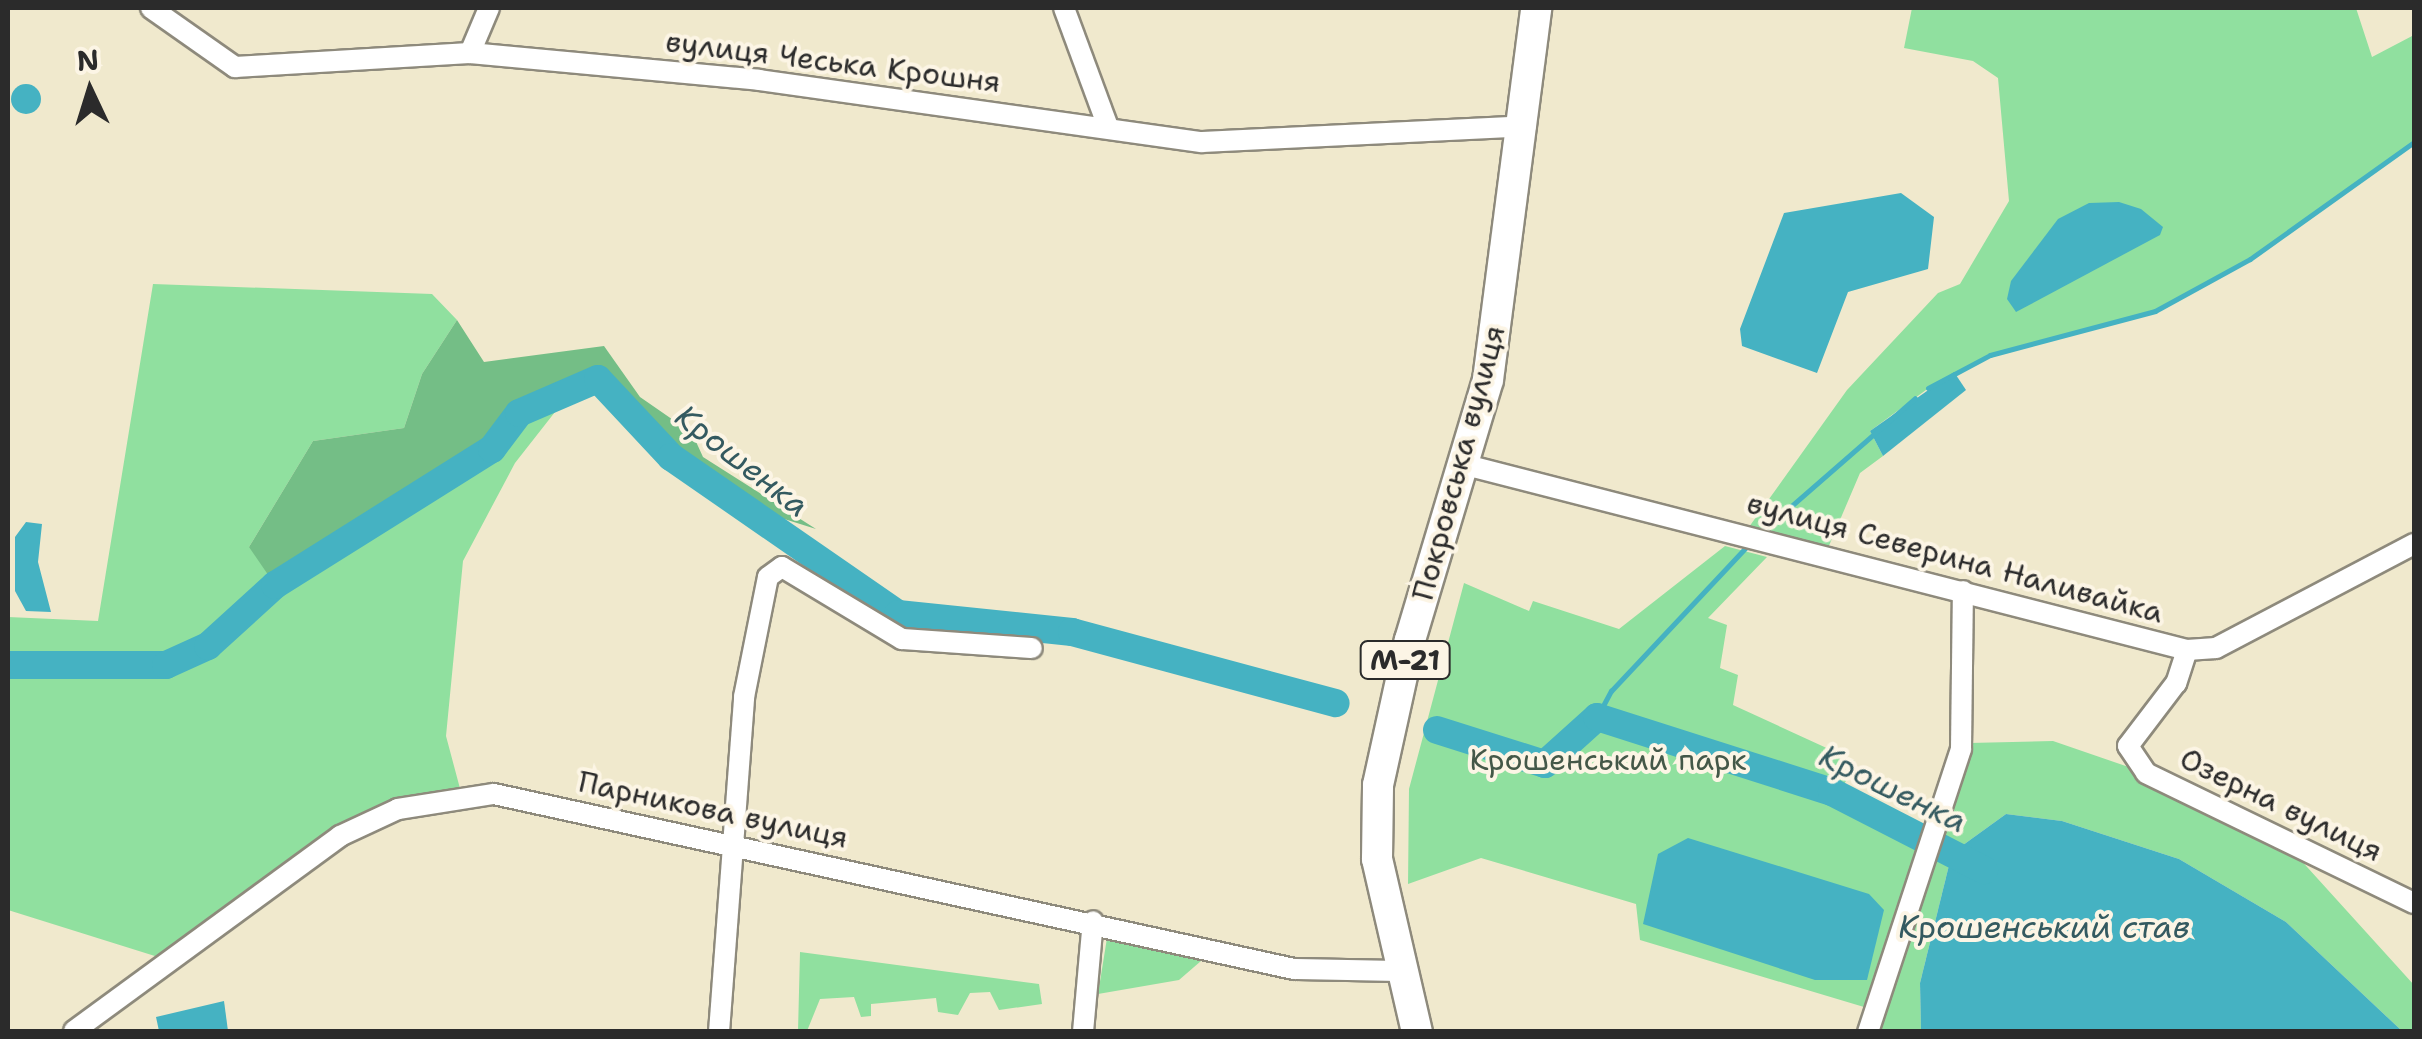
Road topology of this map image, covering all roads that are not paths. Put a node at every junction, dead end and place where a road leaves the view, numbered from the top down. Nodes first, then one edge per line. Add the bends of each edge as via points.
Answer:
1 (151, 8) edge
2 (489, 8) edge
3 (1064, 8) edge
4 (1536, 8) edge
5 (470, 52) junction
6 (1526, 126) junction
7 (1108, 127) junction
8 (1462, 464) junction
9 (2414, 544) edge
10 (1962, 591) junction
11 (1032, 648) dead end
12 (2187, 650) junction
13 (733, 846) junction
14 (2414, 903) edge
15 (1093, 921) junction
16 (1401, 971) junction
17 (74, 1031) edge
18 (720, 1032) edge
19 (1082, 1032) edge
20 (1417, 1032) edge
21 (1868, 1032) edge

1 - 5 street, вулиця Чеська Крошня via 235,68
2 - 5 street
3 - 7 street
4 - 6 highway, Покровська вулиця / М-21
5 - 7 street, вулиця Чеська Крошня
6 - 7 street, вулиця Чеська Крошня via 1202,142
6 - 8 highway, Покровська вулиця / М-21 via 1498,326
8 - 10 street, вулиця Северина Наливайка
8 - 16 highway, Покровська вулиця / М-21 via 1378,785 1377,859
9 - 12 street, вулиця Северина Наливайка via 2216,648
10 - 12 street, вулиця Северина Наливайка
10 - 21 street via 1956,673 1964,736
11 - 13 street via 902,639 782,567 757,599
12 - 14 street, Озерна вулиця via 2176,683 2128,746 2146,773
13 - 15 street, Парникова вулиця
13 - 17 street, Парникова вулиця via 494,794 398,809 340,836
13 - 18 street
15 - 16 street, Парникова вулиця via 1294,969
15 - 19 street
16 - 20 highway, Покровська вулиця / М-21

